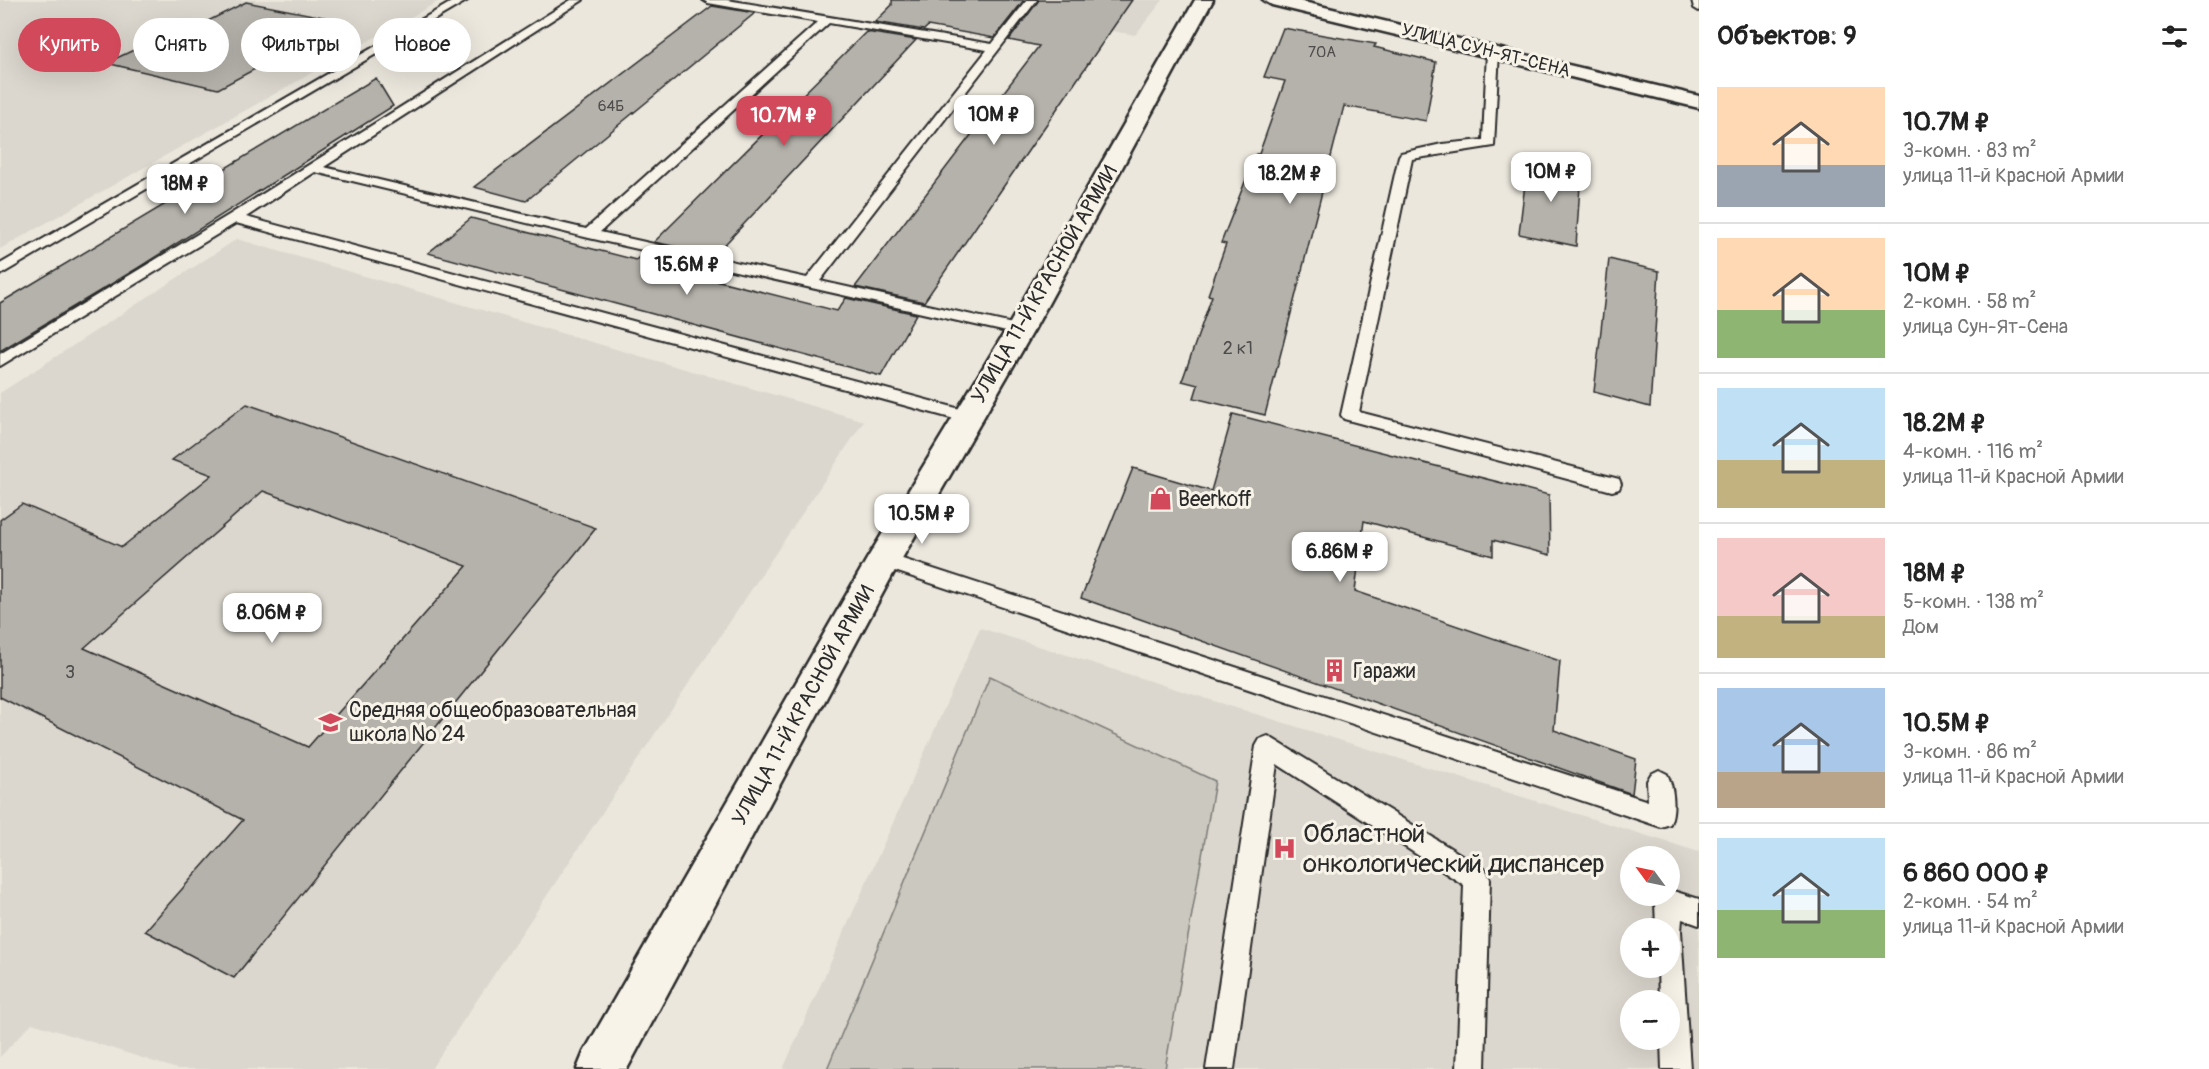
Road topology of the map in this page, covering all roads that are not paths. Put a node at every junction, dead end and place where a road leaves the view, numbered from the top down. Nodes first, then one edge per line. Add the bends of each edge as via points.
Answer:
1 (464, 0) edge
2 (578, 0) edge
3 (708, 0) edge
4 (1032, 0) edge
5 (1204, 0) edge
6 (1272, 0) edge
7 (1698, 0) edge
8 (1699, 8) edge
9 (826, 20) junction
10 (993, 48) junction
11 (1493, 51) junction
12 (1699, 102) edge
13 (313, 168) junction
14 (234, 218) junction
15 (589, 234) junction
16 (0, 270) edge
17 (811, 283) junction
18 (1020, 330) junction
19 (0, 361) edge
20 (969, 417) junction
21 (1612, 484) dead end
22 (884, 560) junction
23 (1659, 781) dead end
24 (1699, 912) edge
25 (1669, 918) edge
26 (1672, 978) edge
27 (601, 1069) edge
28 (1220, 1069) edge
29 (1471, 1069) edge
30 (1676, 1069) edge

1 - 16 lane
2 - 13 lane
3 - 9 lane
4 - 10 lane
5 - 18 street, УЛИЦА 11-Й КРАСНОЙ АРМИИ
6 - 11 street, УЛИЦА СУН-ЯТ-СЕНА
7 - 8 lane
9 - 10 lane
9 - 15 lane
10 - 17 lane
11 - 12 street, УЛИЦА СУН-ЯТ-СЕНА
11 - 21 lane via 1488,143 1406,156 1350,415
13 - 14 lane
13 - 15 lane
14 - 19 lane
14 - 20 lane
15 - 17 lane
17 - 18 lane
18 - 20 street, УЛИЦА 11-Й КРАСНОЙ АРМИИ
20 - 22 street, УЛИЦА 11-Й КРАСНОЙ АРМИИ
22 - 23 lane via 1661,816
22 - 27 street, УЛИЦА 11-Й КРАСНОЙ АРМИИ
24 - 25 lane via 1668,902
26 - 30 lane
28 - 29 lane via 1268,746 1477,879

